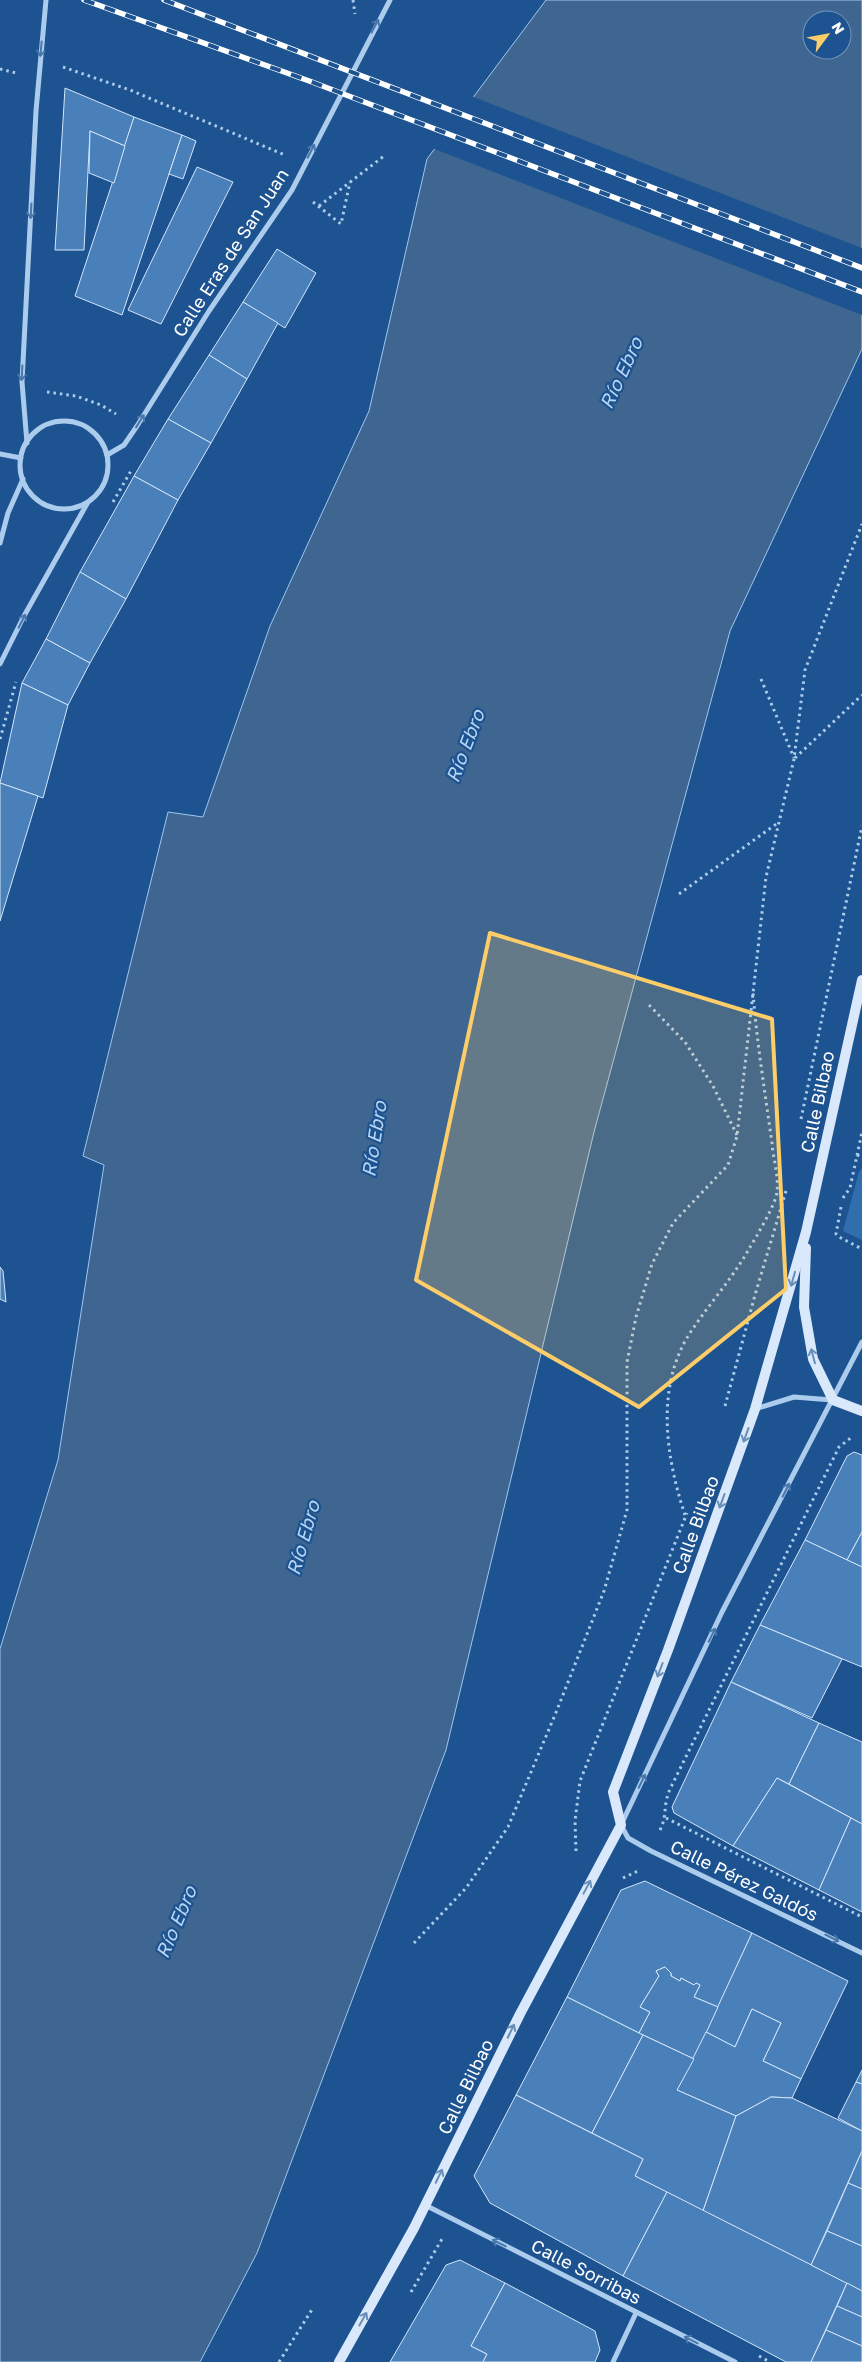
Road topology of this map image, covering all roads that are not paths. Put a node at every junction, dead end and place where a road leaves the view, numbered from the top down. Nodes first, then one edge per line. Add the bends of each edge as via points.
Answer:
1 (46, 0) edge
2 (390, 0) edge
3 (27, 442) junction
4 (0, 454) edge
5 (107, 455) junction
6 (21, 458) junction
7 (23, 479) junction
8 (89, 501) junction
9 (0, 543) edge
10 (0, 664) edge
11 (862, 980) edge
12 (806, 1232) junction
13 (862, 1342) edge
14 (833, 1400) junction
15 (755, 1409) junction
16 (862, 1411) edge
17 (621, 1825) junction
18 (862, 1952) edge
19 (426, 2205) junction
20 (636, 2313) junction
21 (339, 2362) edge
22 (613, 2362) edge
23 (734, 2362) edge

1 -> 3 street via 36,111 22,382
5 -> 2 street, Calle Eras de San Juan via 124,445 209,311 292,190
3 - 5 street via 36,431 49,424 78,423 102,441
3 - 6 street
4 - 6 street
5 - 8 street via 105,481
6 - 7 street
7 - 8 street via 38,500 50,506 76,507
7 - 9 street via 8,513
10 -> 8 street
11 - 12 main road, Calle Bilbao
14 -> 12 main road, Calle Bilbao via 813,1359 804,1307
12 -> 15 main road, Calle Bilbao
13 - 14 street, Calle Bilbao
14 - 15 street via 794,1397
14 - 16 main road
17 -> 14 street, Calle Bilbao via 722,1612
15 -> 17 main road, Calle Bilbao via 613,1792
17 -> 18 street, Calle Pérez Galdós via 628,1838 651,1851
19 -> 17 main road, Calle Bilbao via 520,2014
20 -> 19 street, Calle Sorribas
21 -> 19 main road, Calle Bilbao
20 - 22 street
23 -> 20 street, Calle Sorribas

